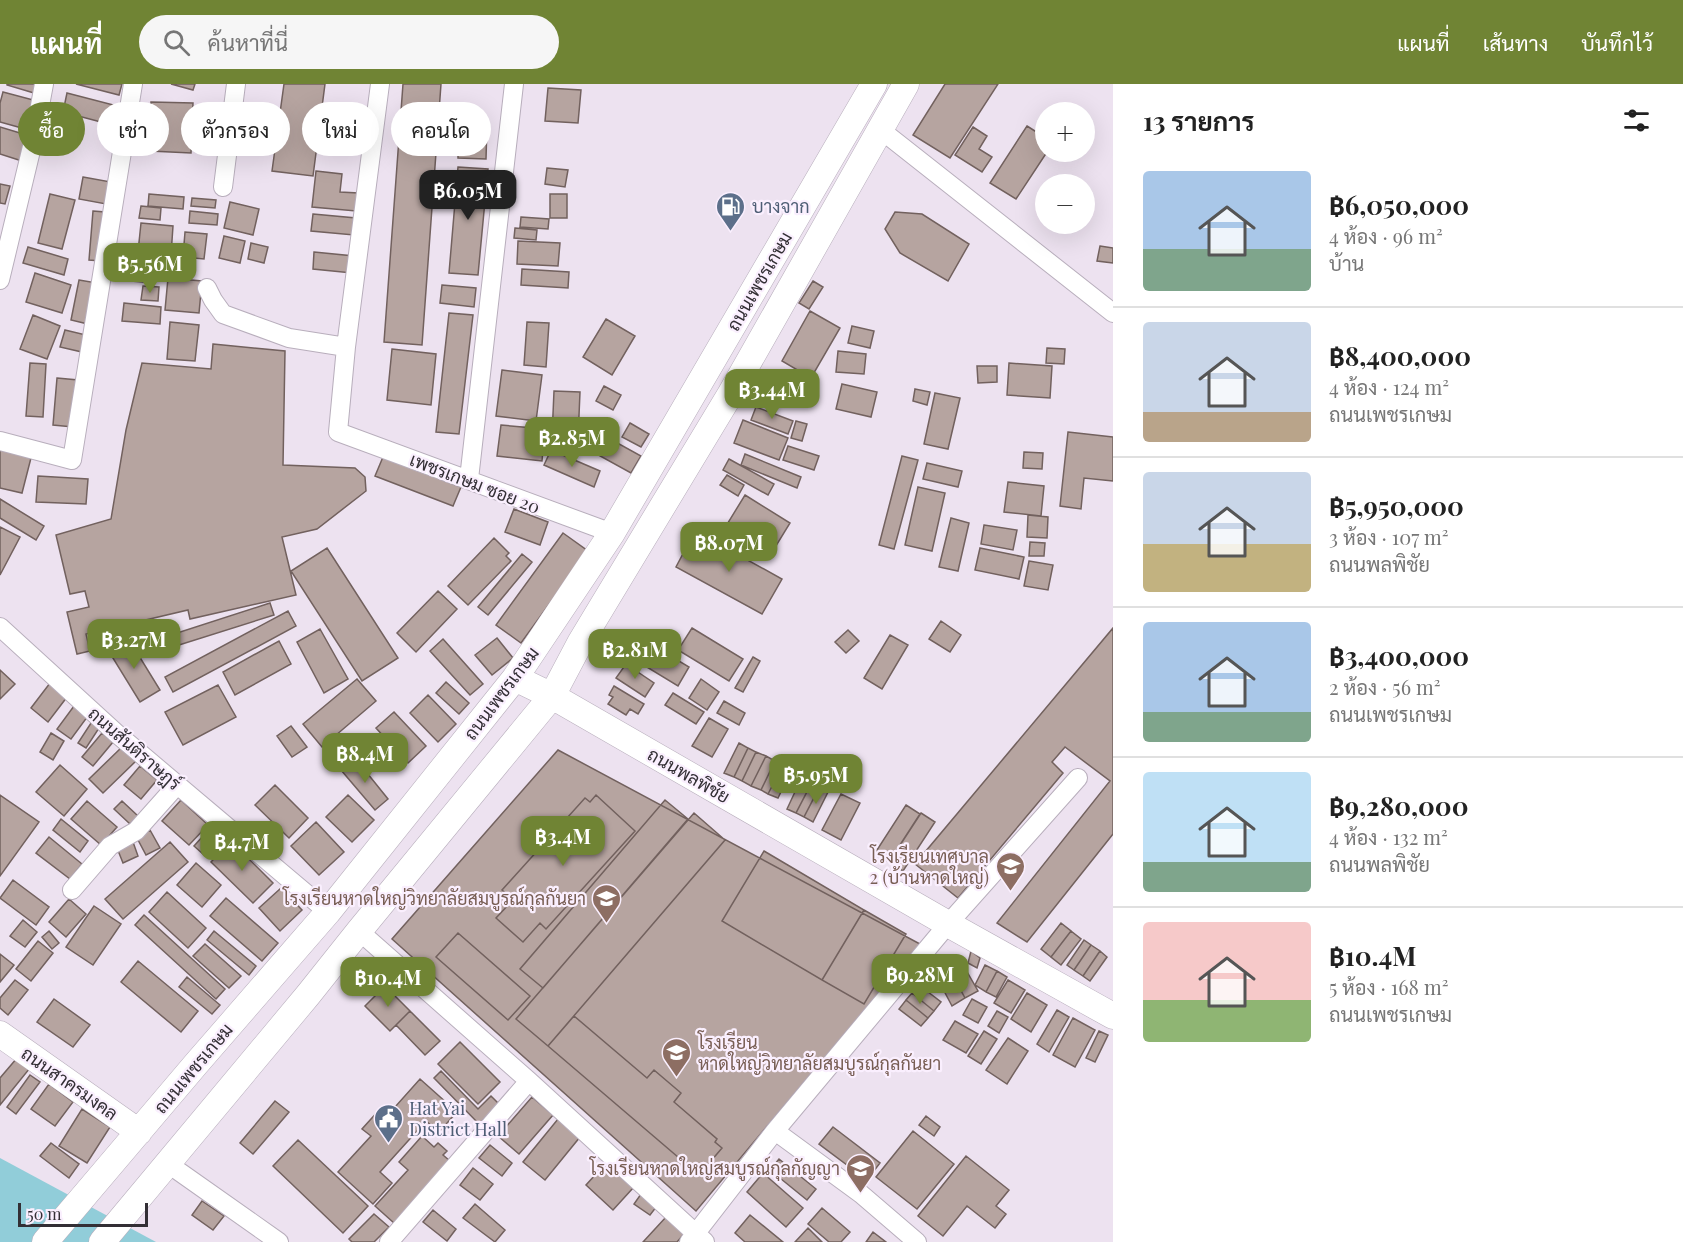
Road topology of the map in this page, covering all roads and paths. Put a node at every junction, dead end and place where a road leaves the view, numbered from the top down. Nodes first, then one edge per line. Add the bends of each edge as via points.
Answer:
1 (44, 84) edge
2 (133, 84) edge
3 (236, 84) edge
4 (380, 84) edge
5 (514, 84) edge
6 (874, 84) edge
7 (906, 84) edge
8 (881, 130) junction
9 (223, 187) dead end
10 (0, 280) edge
11 (207, 288) dead end
12 (1113, 313) edge
13 (346, 347) junction
14 (0, 441) edge
15 (469, 479) junction
16 (612, 533) junction
17 (0, 627) edge
18 (515, 678) junction
19 (552, 696) junction
20 (1078, 778) dead end
21 (177, 785) junction
22 (72, 890) dead end
23 (328, 912) junction
24 (948, 924) junction
25 (359, 930) junction
26 (1113, 1016) edge
27 (0, 1034) edge
28 (529, 1081) junction
29 (775, 1131) junction
30 (139, 1132) junction
31 (167, 1163) junction
32 (696, 1239) edge
33 (45, 1242) edge
34 (102, 1242) edge
35 (279, 1242) edge
36 (389, 1242) edge
37 (917, 1242) edge

1 - 10 street
2 - 14 street via 72,460
3 - 9 street
4 - 13 street
5 - 15 street
6 - 16 main road, ถนนเพชรเกษม
7 - 8 main road, ถนนเพชรเกษม
8 - 12 street
8 - 19 main road, ถนนเพชรเกษม
11 - 13 street via 223,314 289,338
13 - 15 street, เพชรเกษม ซอย 20 via 338,432
15 - 16 street, เพชรเกษม ซอย 20
16 - 18 main road, ถนนเพชรเกษม
17 - 21 street, ถนนสันติราษฎร์
18 - 19 main road, ถนนพลพิชัย
18 - 23 main road, ถนนเพชรเกษม
19 - 24 main road, ถนนพลพิชัย
19 - 25 main road, ถนนเพชรเกษม
20 - 24 street
21 - 22 street via 135,831 110,846
21 - 23 street, ถนนสันติราษฎร์
23 - 30 main road, ถนนเพชรเกษม
24 - 26 main road, ถนนพลพิชัย
24 - 29 street
25 - 28 street
25 - 31 main road, ถนนเพชรเกษม
27 - 30 main road, ถนนสาครมงคล
28 - 32 street
28 - 36 street
29 - 32 street
29 - 37 street via 861,1194
30 - 33 main road, ถนนเพชรเกษม
31 - 34 main road, ถนนเพชรเกษม
31 - 35 street

